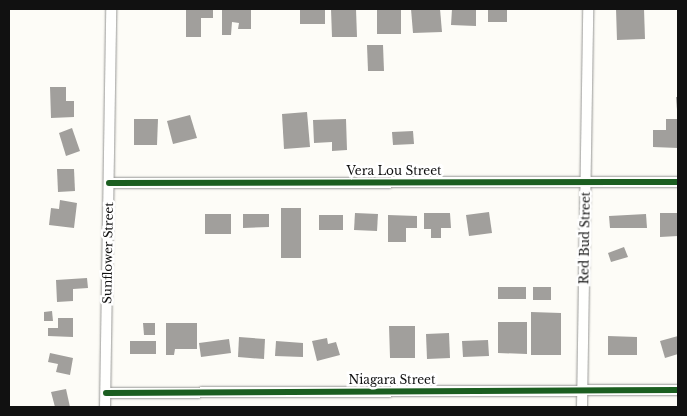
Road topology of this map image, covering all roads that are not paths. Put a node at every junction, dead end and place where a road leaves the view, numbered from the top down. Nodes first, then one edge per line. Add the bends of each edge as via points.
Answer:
1 (111, 9) edge
2 (588, 9) edge
3 (678, 182) edge
4 (109, 183) junction
5 (587, 183) junction
6 (581, 390) junction
7 (678, 390) edge
8 (106, 393) junction
9 (105, 407) edge
10 (582, 407) edge

1 - 4 street, Sunflower Street
2 - 5 street, Red Bud Street
3 - 5 street, Vera Lou Street
4 - 5 street, Vera Lou Street
4 - 8 street, Sunflower Street
5 - 6 street, Red Bud Street
6 - 7 street, Niagara Street
6 - 8 street, Niagara Street
6 - 10 street, Red Bud Street
8 - 9 street, Sunflower Street

